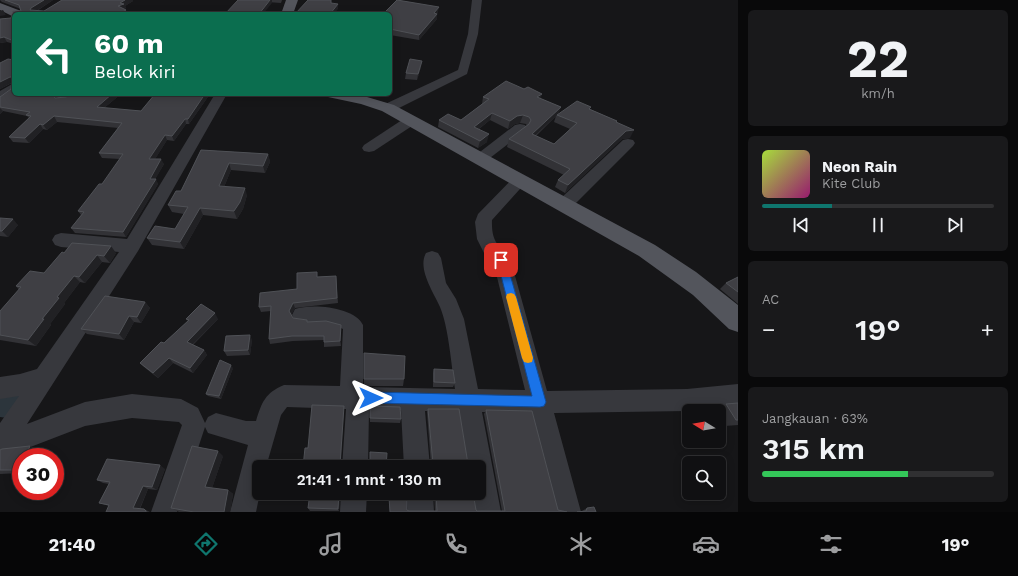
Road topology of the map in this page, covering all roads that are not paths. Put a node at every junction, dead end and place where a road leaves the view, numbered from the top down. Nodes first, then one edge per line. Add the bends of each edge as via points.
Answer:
1 (292, 0) edge
2 (477, 0) edge
3 (0, 6) edge
4 (288, 12) edge
5 (12, 16) edge
6 (12, 88) edge
7 (220, 96) edge
8 (343, 96) edge
9 (0, 97) edge
10 (388, 108) junction
11 (410, 120) junction
12 (520, 128) dead end
13 (628, 143) dead end
14 (369, 148) dead end
15 (481, 158) junction
16 (520, 180) junction
17 (565, 204) junction
18 (61, 240) dead end
19 (132, 246) junction
20 (432, 258) dead end
21 (302, 315) dead end
22 (738, 321) edge
23 (42, 381) junction
24 (0, 388) edge
25 (738, 395) edge
26 (354, 397) junction
27 (412, 398) junction
28 (469, 400) junction
29 (540, 402) junction
30 (216, 425) dead end
31 (264, 433) junction
32 (4, 437) edge
33 (355, 460) edge
34 (416, 460) edge
35 (354, 500) edge
36 (420, 500) edge
37 (164, 512) edge
38 (244, 512) edge
39 (353, 512) edge
40 (421, 512) edge
41 (488, 512) edge
42 (568, 512) edge

1 - 4 main road
2 - 10 street via 473,34 463,72
3 - 5 main road
6 - 9 street
7 - 19 street
8 - 10 main road
10 - 11 main road
11 - 14 street
11 - 15 main road
12 - 15 street
13 - 17 street
15 - 16 main road
16 - 17 main road
16 - 29 street via 484,216 483,223 487,244 501,260
17 - 22 main road via 660,258 690,279
18 - 19 street
19 - 23 street
20 - 28 street via 437,284 454,319
21 - 26 street via 334,317 353,325
23 - 24 street
23 - 32 street
25 - 29 street via 687,400
26 - 27 street
26 - 31 street via 284,396 271,409
26 - 33 street
27 - 28 street
27 - 34 street
28 - 29 street
28 - 41 street
29 - 42 street
30 - 31 street
31 - 38 street
32 - 37 street via 20,439 85,414 132,406 188,414 192,417 194,425
35 - 39 street
36 - 40 street

